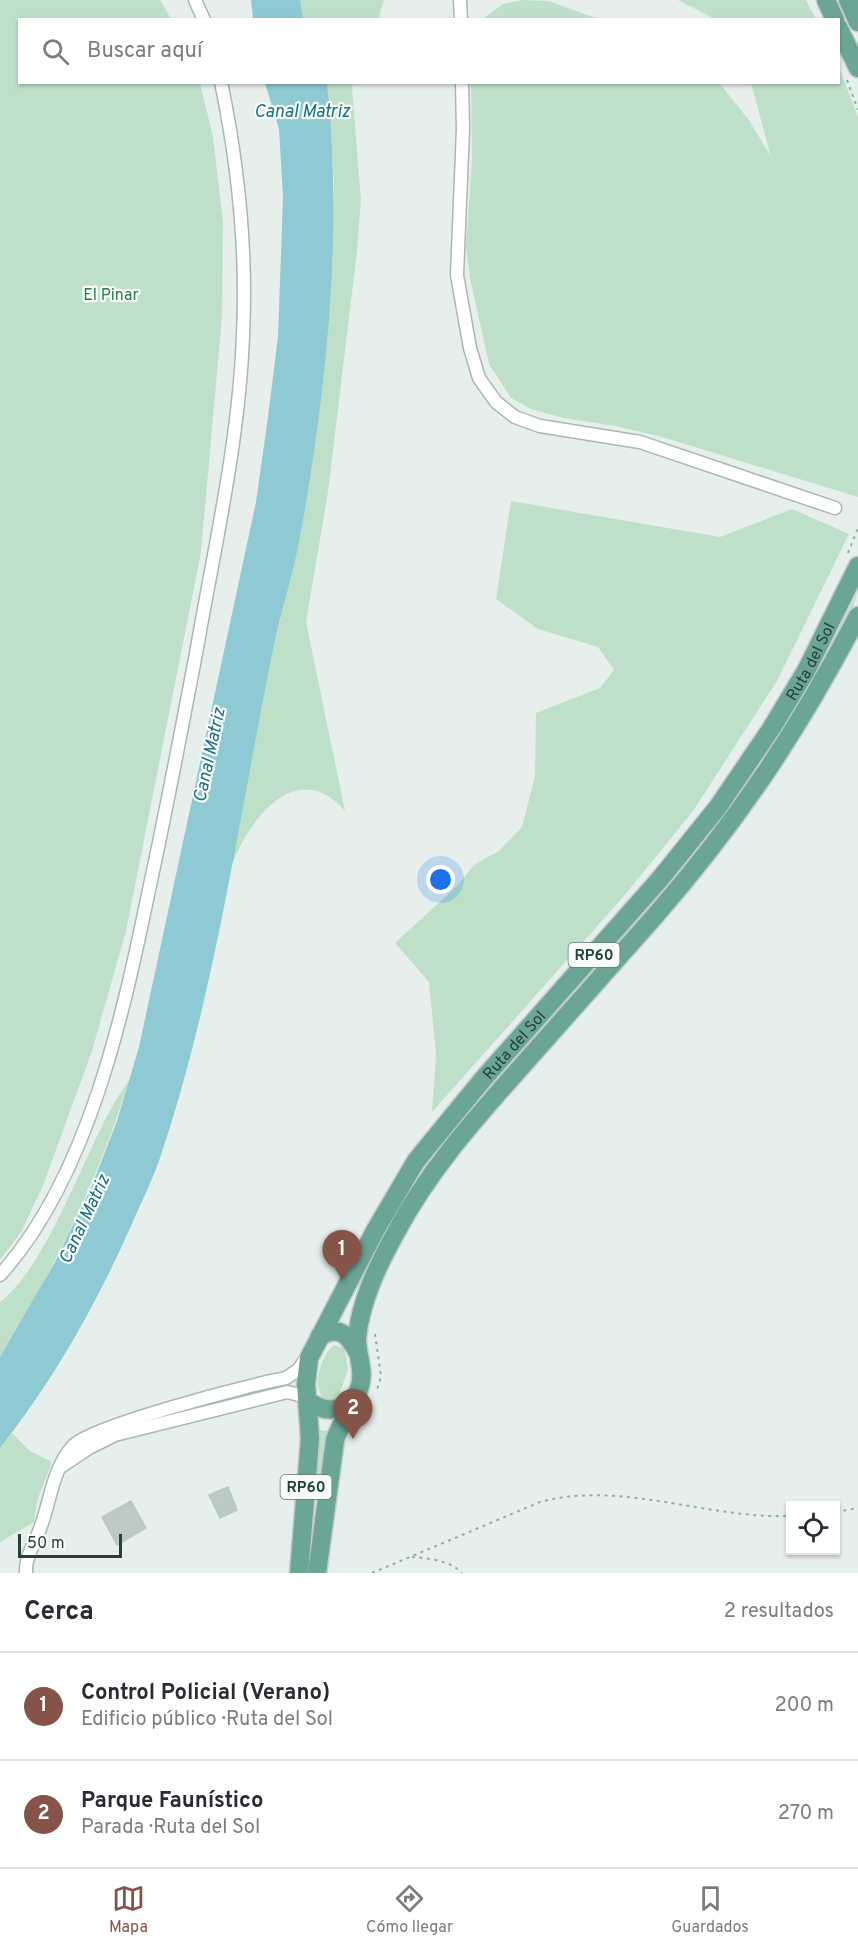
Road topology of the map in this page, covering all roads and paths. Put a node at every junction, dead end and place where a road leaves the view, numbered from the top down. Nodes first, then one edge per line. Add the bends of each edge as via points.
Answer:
1 (195, 0) edge
2 (460, 0) edge
3 (826, 0) edge
4 (848, 0) edge
5 (203, 18) edge
6 (461, 18) edge
7 (834, 18) edge
8 (858, 22) edge
9 (840, 34) edge
10 (852, 73) edge
11 (221, 84) edge
12 (462, 84) edge
13 (858, 110) edge
14 (835, 508) dead end
15 (858, 566) edge
16 (858, 616) edge
17 (0, 1275) edge
18 (375, 1331) dead end
19 (316, 1343) junction
20 (357, 1351) junction
21 (376, 1392) dead end
22 (355, 1397) junction
23 (308, 1399) junction
24 (58, 1469) junction
25 (858, 1508) edge
26 (840, 1511) edge
27 (786, 1516) edge
28 (409, 1557) junction
29 (26, 1573) edge
30 (299, 1573) edge
31 (317, 1573) edge
32 (372, 1573) edge
33 (462, 1573) edge

1 - 5 street
2 - 6 street
3 - 7 main road
4 - 8 main road
9 - 10 main road
10 - 13 path
11 - 17 street via 238,202 244,313 238,410 220,534 151,882 115,1036 62,1180 45,1213
12 - 14 street via 457,275 479,378 496,402 515,417 540,426 640,442
15 - 19 main road, Ruta del Sol / RP60 via 806,671 736,783 677,859 423,1150 386,1210
16 - 20 main road, Ruta del Sol / RP60 via 777,758 724,832 656,915 457,1139 420,1190 374,1277 360,1319
18 - 21 path via 381,1376
19 - 20 main road via 330,1330 339,1330
19 - 23 main road, Ruta del Sol / RP60 via 306,1370
19 - 24 street via 297,1370 286,1378 96,1431 76,1443
20 - 22 main road, Ruta del Sol / RP60 via 362,1373
22 - 23 main road via 344,1407 329,1411
22 - 31 main road, Ruta del Sol / RP60 via 335,1440
23 - 24 street via 287,1392 116,1436
23 - 30 main road, Ruta del Sol / RP60 via 310,1439
24 - 29 street via 42,1525 28,1554
25 - 26 path
27 - 28 path via 725,1512 619,1496 561,1496
28 - 32 path
28 - 33 path via 428,1558

